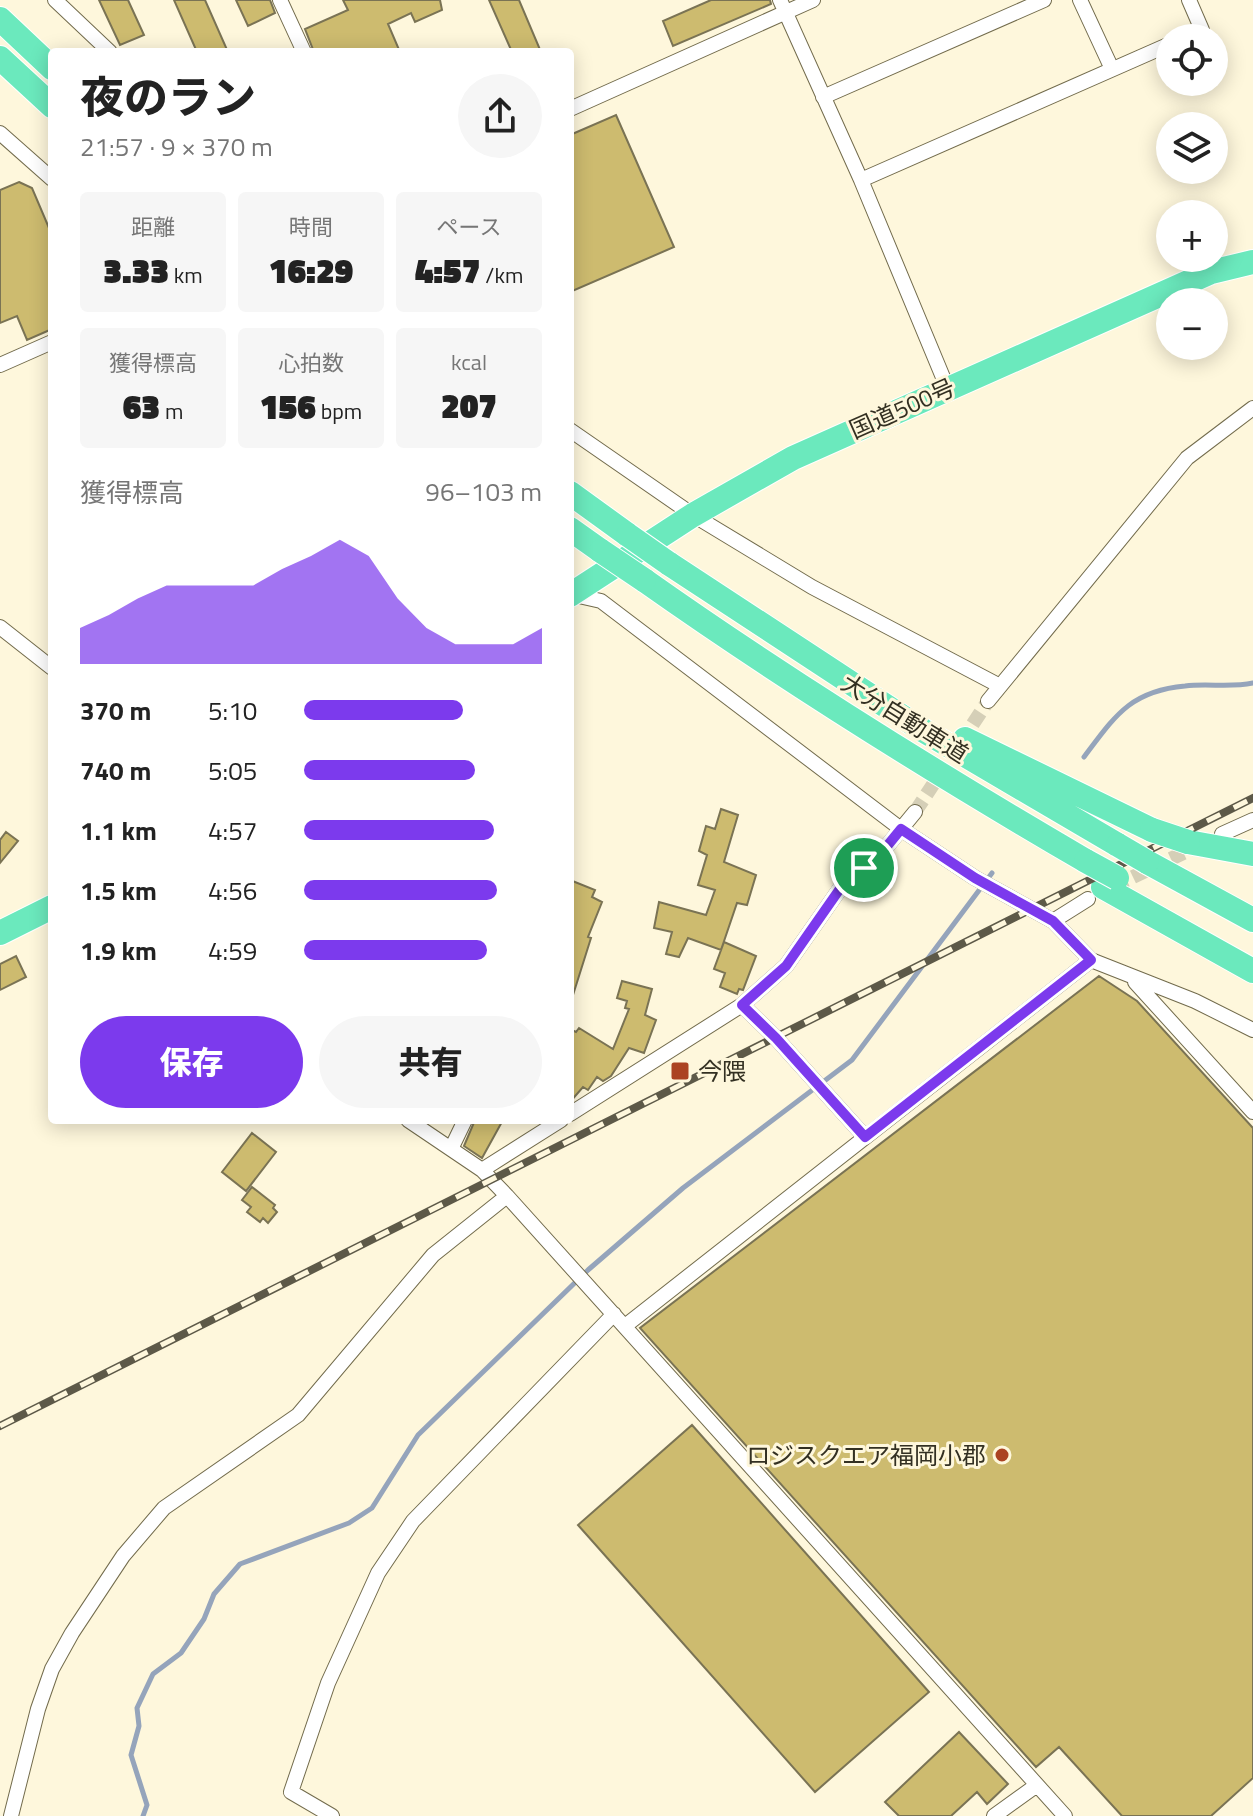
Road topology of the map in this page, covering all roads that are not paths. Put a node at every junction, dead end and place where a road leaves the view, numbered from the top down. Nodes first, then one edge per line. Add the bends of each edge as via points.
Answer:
1 (55, 0) edge
2 (280, 0) edge
3 (813, 0) edge
4 (1044, 0) edge
5 (1080, 0) edge
6 (1189, 0) edge
7 (782, 7) edge
8 (0, 19) edge
9 (1199, 24) edge
10 (106, 48) edge
11 (302, 48) edge
12 (1156, 50) edge
13 (0, 58) edge
14 (48, 64) edge
15 (1112, 69) junction
16 (823, 97) junction
17 (48, 102) edge
18 (574, 107) edge
19 (0, 133) edge
20 (48, 175) edge
21 (861, 180) junction
22 (1253, 262) edge
23 (48, 344) edge
24 (0, 365) edge
25 (947, 387) junction
26 (1253, 408) edge
27 (574, 433) edge
28 (574, 496) edge
29 (693, 515) junction
30 (574, 532) edge
31 (574, 591) edge
32 (574, 595) edge
33 (730, 605) junction
34 (0, 627) edge
35 (48, 665) edge
36 (1000, 686) junction
37 (988, 701) tunnel mouth
38 (915, 812) tunnel mouth
39 (1253, 820) edge
40 (901, 829) junction
41 (1222, 834) dead end
42 (1253, 854) edge
43 (1103, 888) junction
44 (48, 909) edge
45 (1253, 920) edge
46 (1053, 921) junction
47 (0, 933) edge
48 (1253, 953) edge
49 (1091, 960) junction
50 (1253, 971) edge
51 (1133, 979) junction
52 (742, 1005) junction
53 (1253, 1030) edge
54 (574, 1111) edge
55 (1253, 1112) edge
56 (414, 1124) edge
57 (463, 1124) edge
58 (555, 1124) edge
59 (865, 1137) junction
60 (451, 1149) junction
61 (482, 1170) junction
62 (507, 1196) junction
63 (614, 1314) junction
64 (625, 1326) junction
65 (1037, 1785) junction
66 (11, 1816) edge
67 (332, 1816) edge
68 (994, 1816) edge
69 (1065, 1816) edge

1 - 10 street
2 - 11 street
3 - 7 street
4 - 16 street
5 - 15 street
6 - 9 street
7 - 16 street
7 - 18 street
8 - 14 highway
12 - 15 street
13 - 17 highway
15 - 21 street
16 - 21 street
19 - 20 street
21 - 25 street
22 - 25 highway, 国道500号 via 1211,272
23 - 24 street
25 - 29 highway, 国道500号 via 793,458
26 - 36 street via 1187,458
27 - 29 street
28 - 33 highway, 大分自動車道, bridge
29 - 31 highway, 国道500号
29 - 36 street via 812,587
30 - 43 highway, 大分自動車道, bridge via 1080,866
32 - 40 street via 601,601
33 - 42 highway, bridge via 949,732 1152,830
33 - 45 highway, 大分自動車道, bridge via 924,731
34 - 35 street
36 - 37 street
38 - 40 street
39 - 41 street
40 - 46 street
40 - 52 street via 844,883 786,966
43 - 46 street
43 - 48 highway, 大分自動車道
43 - 50 highway
44 - 47 highway
46 - 49 street
49 - 51 street
49 - 59 street
51 - 53 street via 1195,1001
51 - 55 street
52 - 54 street
52 - 59 street
56 - 60 street
57 - 60 street
58 - 61 street
59 - 64 street
60 - 61 street
61 - 62 street
62 - 63 street
62 - 66 street via 433,1255 298,1415 164,1508 123,1556 52,1669
63 - 64 street
63 - 67 street via 413,1521 378,1573 328,1683 291,1792
64 - 65 street
65 - 68 street
65 - 69 street

